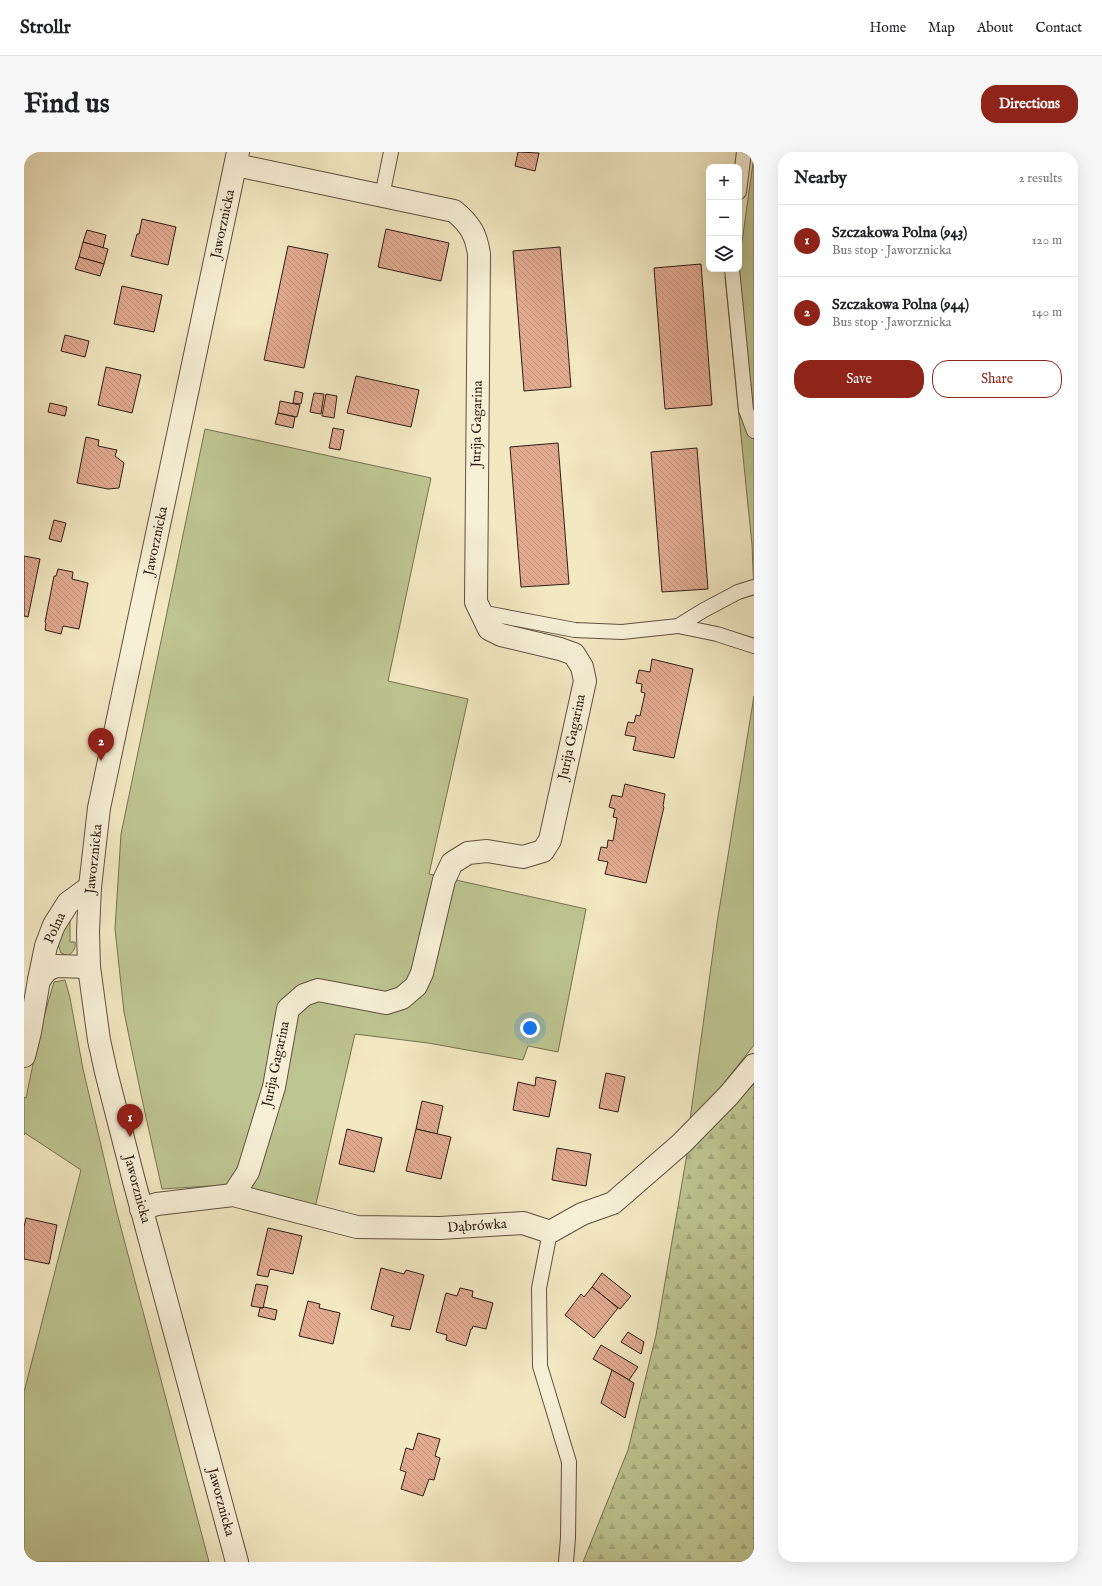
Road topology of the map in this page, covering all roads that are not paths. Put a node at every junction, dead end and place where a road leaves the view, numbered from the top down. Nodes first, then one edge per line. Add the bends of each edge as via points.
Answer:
1 (391, 152) edge
2 (744, 152) edge
3 (237, 158) edge
4 (742, 168) edge
5 (382, 196) junction
6 (732, 272) edge
7 (754, 432) edge
8 (754, 586) edge
9 (480, 612) junction
10 (678, 626) junction
11 (754, 646) edge
12 (90, 887) junction
13 (89, 967) junction
14 (39, 980) junction
15 (24, 1056) edge
16 (754, 1065) edge
17 (233, 1195) junction
18 (141, 1209) junction
19 (550, 1232) junction
20 (237, 1562) edge
21 (566, 1562) edge

1 - 5 lane
2 - 4 lane
3 - 5 street, Jurija Gagarina
3 - 12 street, Jaworznicka via 99,808
5 - 9 street, Jurija Gagarina via 454,211 472,230 477,241 479,254 476,602
6 - 7 lane via 746,410
8 - 10 lane via 738,592
9 - 10 lane via 575,630 622,632
9 - 17 street, Jurija Gagarina via 489,629 501,635 574,654 582,667 584,681 550,840 543,851 523,857 487,851 468,853 452,863 444,880 422,973 416,986 402,998 386,1003 318,990 304,995 288,1009 274,1087 248,1172
10 - 11 lane via 717,634
12 - 13 street, Jaworznicka
12 - 14 street, Polna via 68,903 54,925 46,946
13 - 14 street, Polna via 56,966 47,970
13 - 18 street, Jaworznicka via 106,1072
14 - 15 street, Polna
16 - 19 street via 682,1143 613,1203 582,1214
17 - 18 street, Dąbrówka via 157,1204
17 - 19 street, Dąbrówka via 357,1227 440,1228 523,1223
18 - 20 street, Jaworznicka
19 - 21 lane via 539,1288 540,1366 569,1462

